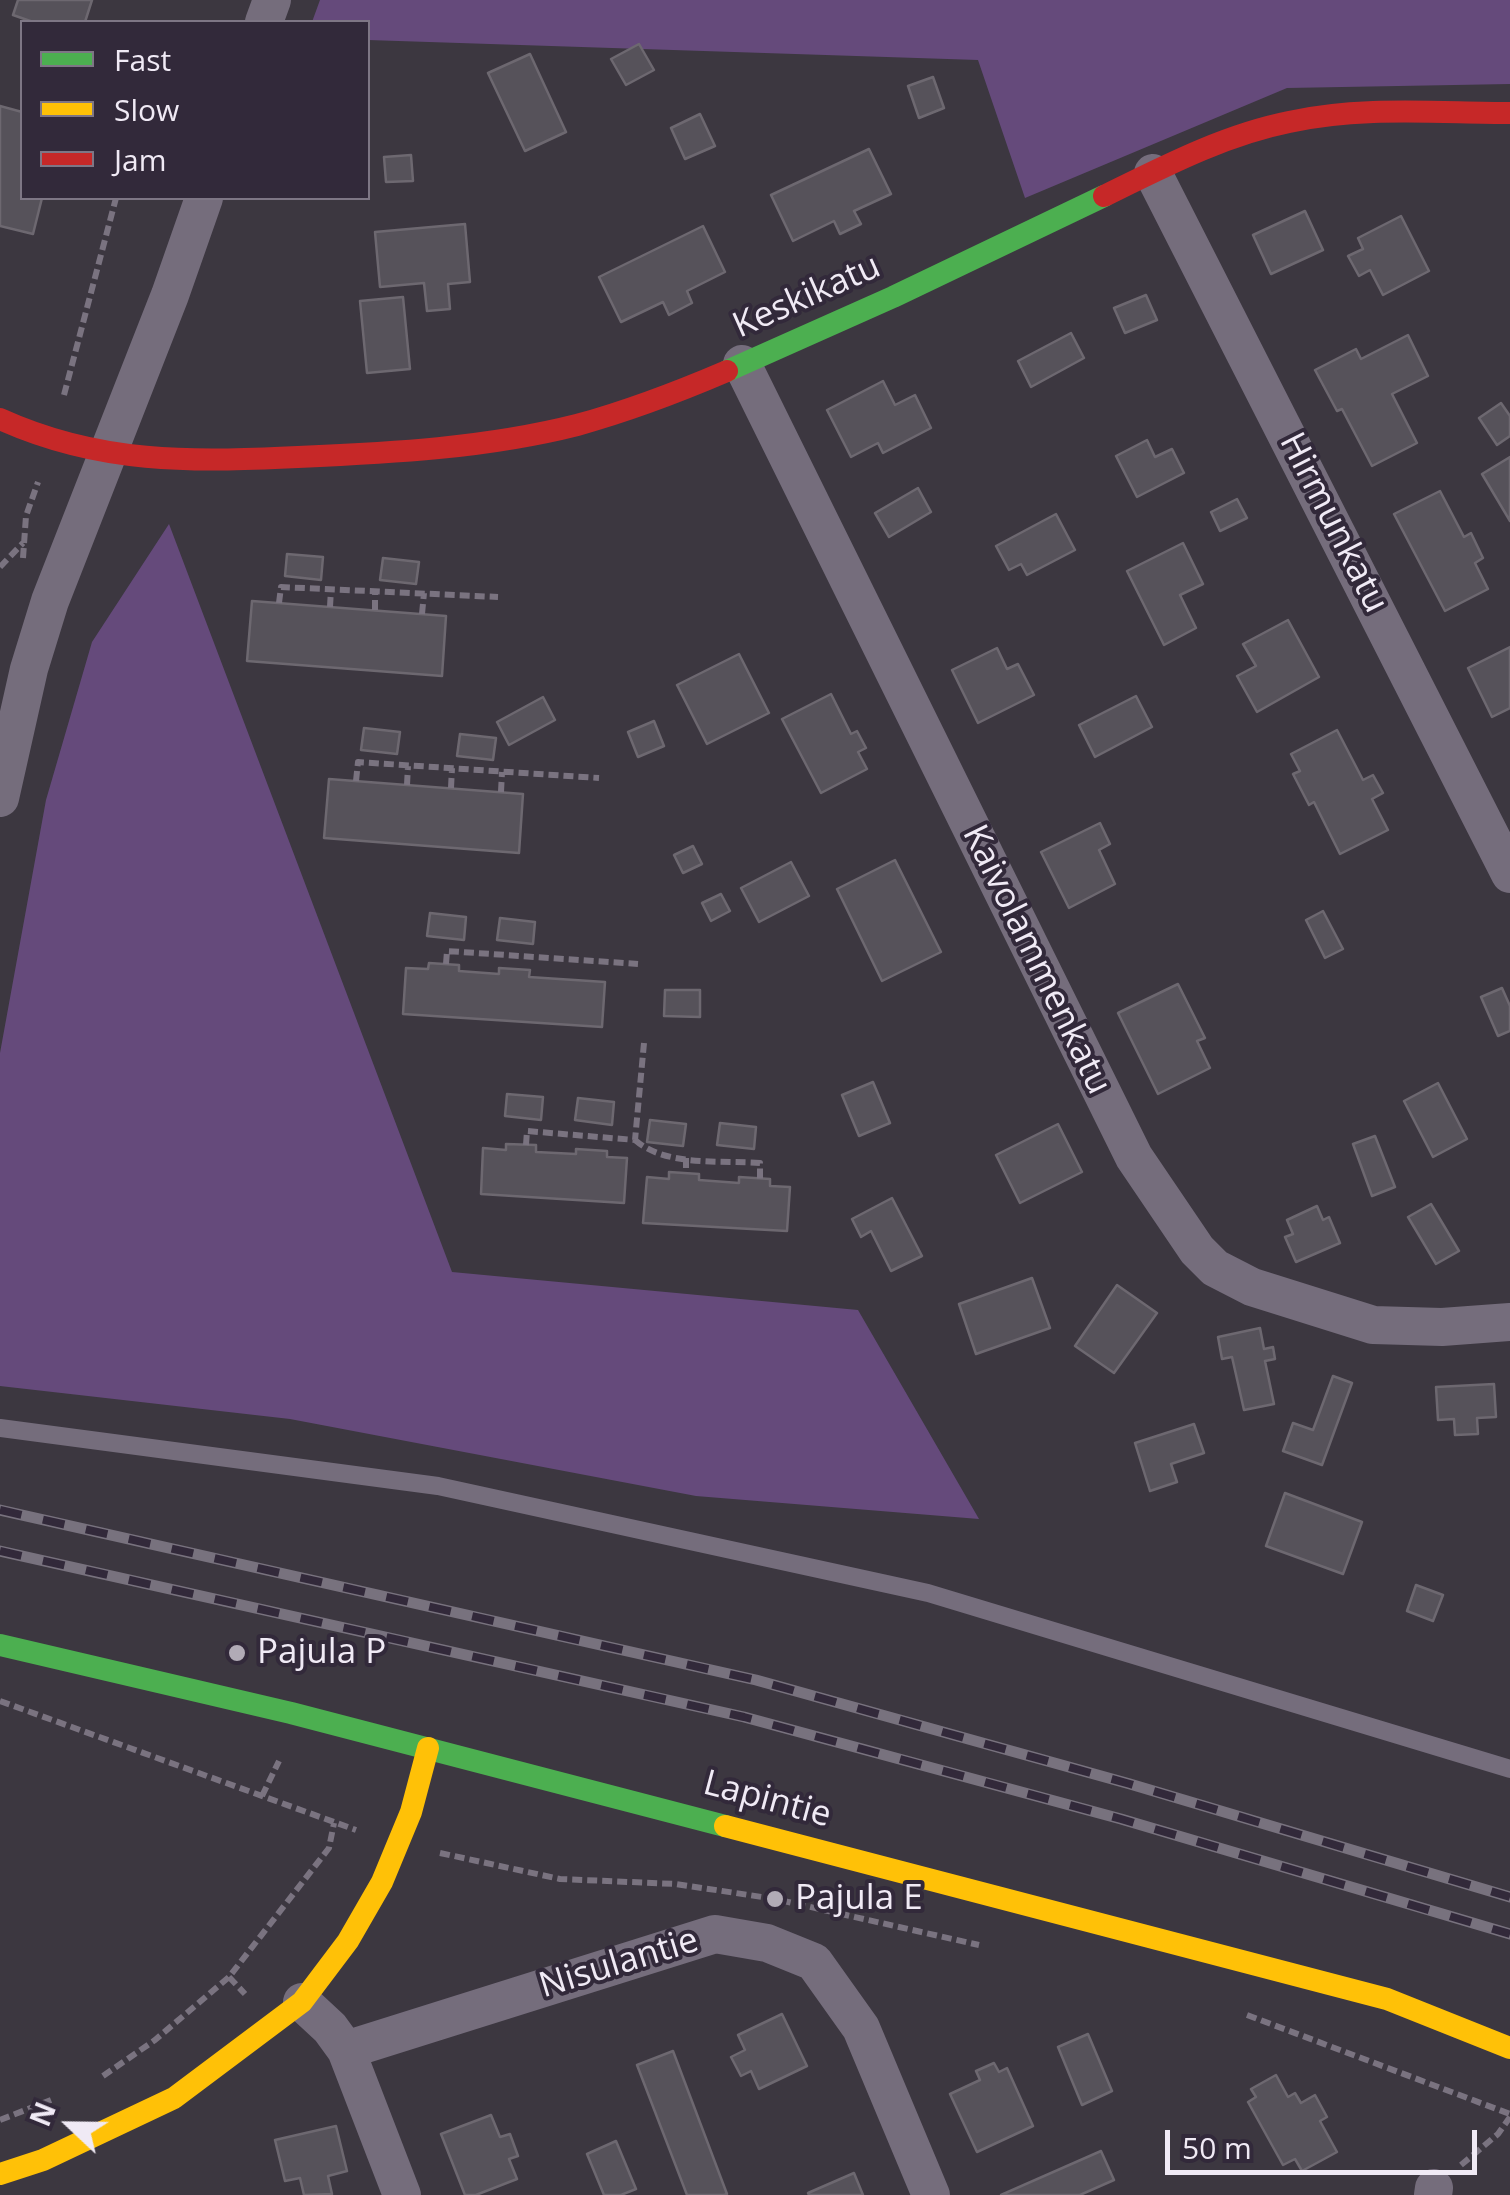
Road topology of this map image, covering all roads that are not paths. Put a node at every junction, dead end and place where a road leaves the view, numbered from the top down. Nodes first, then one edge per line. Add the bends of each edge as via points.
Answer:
1 (1510, 113) edge
2 (1153, 173) junction
3 (203, 200) edge
4 (742, 364) junction
5 (0, 419) edge
6 (108, 455) junction
7 (0, 798) edge
8 (1510, 874) edge
9 (1510, 1322) edge
10 (0, 1428) edge
11 (0, 1646) edge
12 (428, 1748) junction
13 (1510, 1769) edge
14 (302, 2002) junction
15 (1510, 2048) edge
16 (346, 2050) junction
17 (0, 2174) edge
18 (402, 2195) edge
19 (932, 2195) edge

1 - 2 street, Keskikatu via 1315,115 1257,130
2 - 4 street, Keskikatu
2 - 8 street, Hirmunkatu
3 - 6 street
4 - 6 street, Keskikatu via 614,414 435,451 177,461
4 - 9 street, Kaivolammenkatu via 1134,1158 1197,1250 1231,1278 1350,1320 1400,1327
5 - 6 street, Keskikatu
6 - 7 street via 50,601
10 - 13 lane via 438,1486 910,1589
11 - 12 street, Lapintie
12 - 14 street via 382,1882
12 - 15 street, Lapintie via 1387,1999
14 - 16 street
14 - 17 street via 174,2098
16 - 18 street
16 - 19 street, Nisulantie via 715,1934 767,1942 814,1962 861,2028

